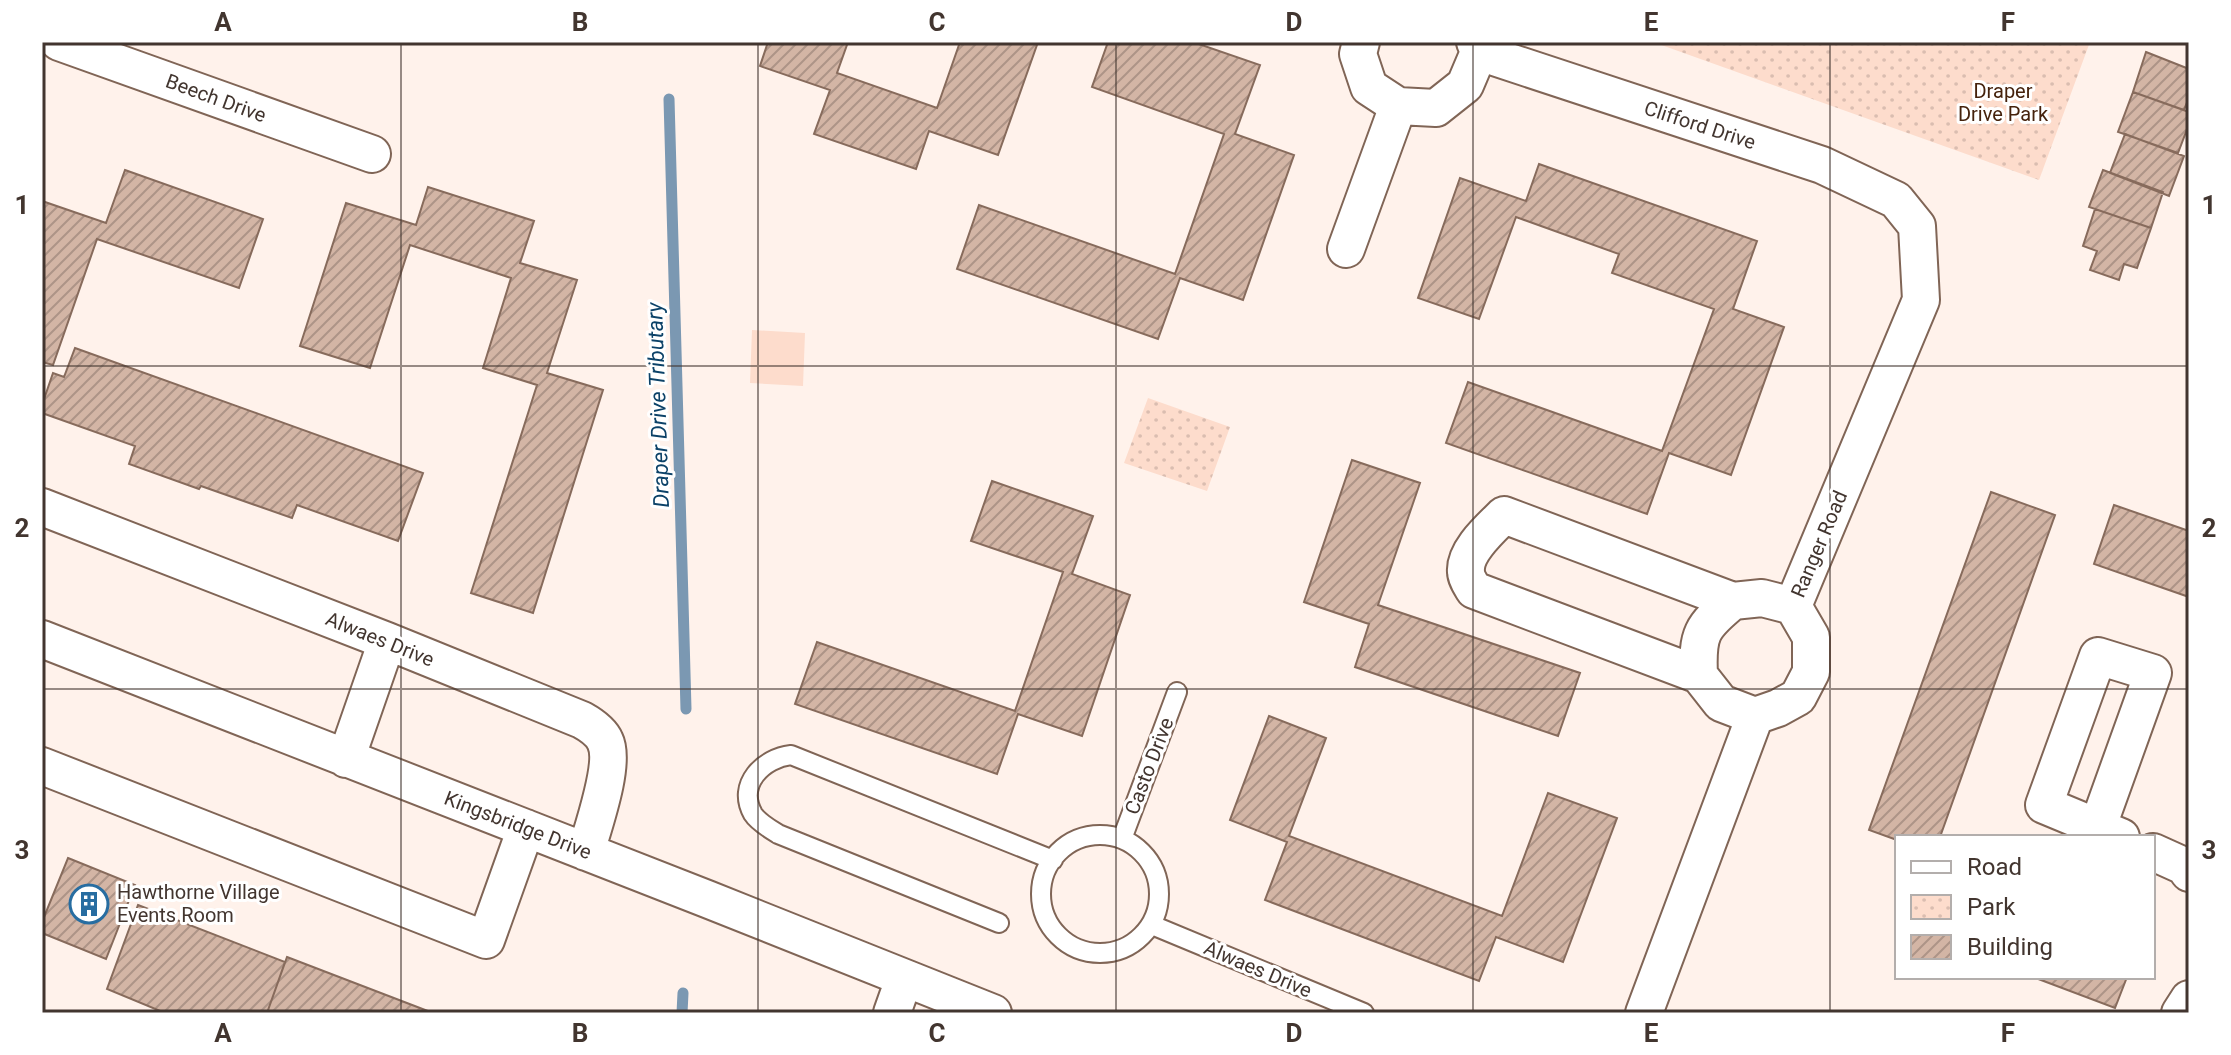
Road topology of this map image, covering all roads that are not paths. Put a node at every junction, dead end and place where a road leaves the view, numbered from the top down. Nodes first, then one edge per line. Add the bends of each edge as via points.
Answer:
1 (59, 42) edge
2 (1361, 42) edge
3 (1477, 47) edge
4 (1398, 106) junction
5 (372, 154) dead end
6 (1917, 226) joint
7 (1346, 249) dead end
8 (42, 507) edge
9 (1733, 601) junction
10 (1793, 606) junction
11 (42, 639) edge
12 (387, 641) junction
13 (1699, 675) junction
14 (1177, 692) dead end
15 (1755, 716) junction
16 (346, 759) junction
17 (42, 766) edge
18 (526, 828) junction
19 (1122, 839) junction
20 (586, 852) junction
21 (2155, 853) edge
22 (1053, 860) junction
23 (2189, 873) edge
24 (999, 923) dead end
25 (1152, 925) junction
26 (904, 979) junction
27 (2189, 999) edge
28 (892, 1013) edge
29 (993, 1013) edge
30 (1364, 1013) edge
31 (1644, 1013) edge
32 (2180, 1013) edge

1 - 5 street, Beech Drive
2 - 4 street via 1358,54 1369,87
3 - 4 street via 1465,85 1436,108
3 - 6 street, Clifford Drive via 1822,165 1896,200
4 - 7 street
6 - 10 street, Ranger Road via 1921,300
8 - 12 street, Alwaes Drive
9 - 10 street via 1762,598
9 - 13 street via 1711,619 1697,644
9 - 13 street via 1504,515 1472,552 1466,572 1474,590
10 - 15 street, Ranger Road via 1811,637 1811,672 1798,697
11 - 16 street, Kingsbridge Drive
12 - 16 street
12 - 20 street, Alwaes Drive via 594,728 605,740 608,770
13 - 15 street via 1721,703
14 - 19 lane, Casto Drive
15 - 31 street
16 - 18 street, Kingsbridge Drive
17 - 18 street via 486,940
18 - 20 street, Kingsbridge Drive
19 - 22 lane via 1099,835 1076,840
19 - 25 lane via 1142,851 1155,870 1160,893
20 - 26 street, Kingsbridge Drive
21 - 23 street
22 - 24 lane via 791,755 777,757 753,777 747,794 754,815 778,834
22 - 25 lane via 1041,896 1045,918 1059,938 1079,950 1102,954 1125,949
25 - 30 lane, Alwaes Drive
26 - 28 street
26 - 29 street, Kingsbridge Drive
27 - 32 street

